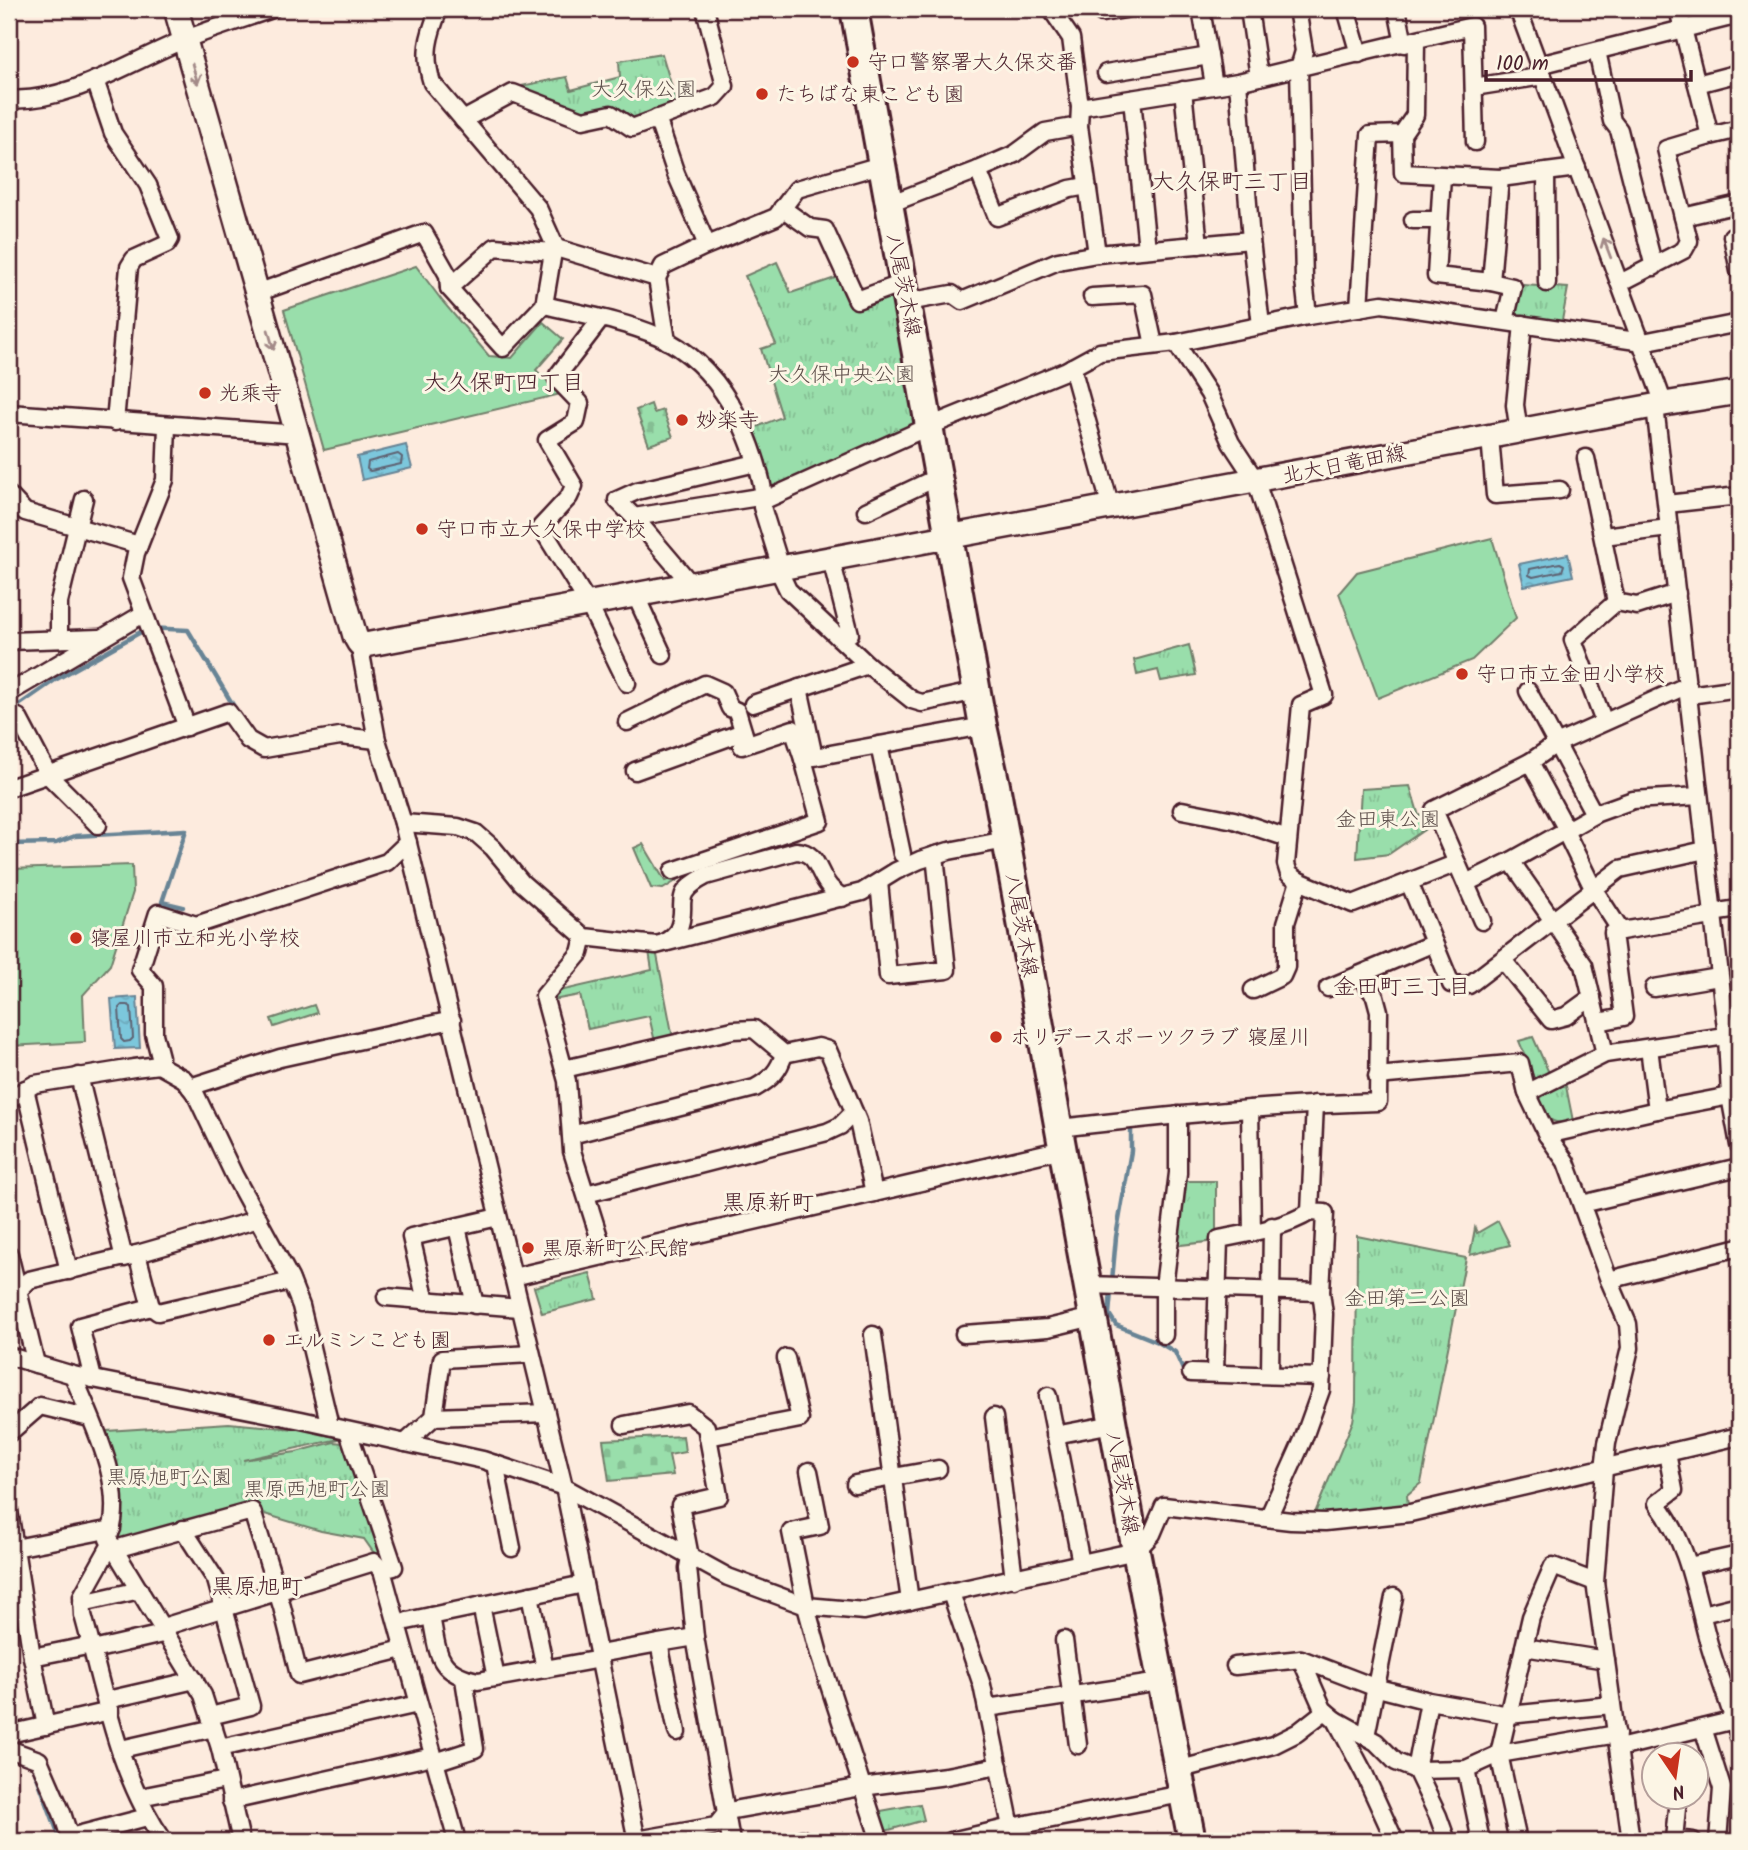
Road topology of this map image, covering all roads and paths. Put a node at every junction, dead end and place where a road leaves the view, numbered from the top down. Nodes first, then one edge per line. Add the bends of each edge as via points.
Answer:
1 (176, 9) edge
2 (272, 9) edge
3 (439, 9) edge
4 (705, 9) edge
5 (854, 9) edge
6 (1051, 9) edge
7 (1125, 9) edge
8 (1201, 9) edge
9 (1249, 9) edge
10 (1297, 9) edge
11 (1346, 9) edge
12 (1397, 9) edge
13 (1518, 9) edge
14 (1678, 9) edge
15 (1102, 13) dead end
16 (1739, 15) edge
17 (1683, 30) junction
18 (185, 39) junction
19 (1410, 43) junction
20 (1597, 51) junction
21 (1359, 54) junction
22 (1209, 56) junction
23 (1299, 68) junction
24 (1541, 71) junction
25 (1106, 73) dead end
26 (1739, 73) edge
27 (1259, 77) junction
28 (95, 80) junction
29 (1238, 82) junction
30 (1697, 84) junction
31 (1214, 85) junction
32 (1474, 87) junction
33 (1183, 90) junction
34 (9, 99) edge
35 (1132, 99) junction
36 (1080, 107) junction
37 (657, 118) junction
38 (463, 120) junction
39 (1079, 127) junction
40 (1739, 129) edge
41 (1402, 134) junction
42 (1710, 136) junction
43 (1475, 142) dead end
44 (881, 165) junction
45 (1577, 168) junction
46 (978, 170) junction
47 (1546, 172) junction
48 (1442, 176) junction
49 (1500, 178) junction
50 (1087, 186) junction
51 (889, 204) junction
52 (1739, 204) edge
53 (782, 208) junction
54 (1684, 217) junction
55 (1413, 220) dead end
56 (1439, 220) junction
57 (1732, 236) dead end
58 (1251, 240) junction
59 (707, 245) junction
60 (1199, 245) junction
61 (1147, 249) junction
62 (554, 250) junction
63 (1097, 254) junction
64 (1654, 267) junction
65 (1739, 271) edge
66 (657, 278) junction
67 (1491, 282) junction
68 (1547, 283) dead end
69 (1620, 283) junction
70 (449, 288) junction
71 (257, 293) junction
72 (905, 293) junction
73 (1093, 297) dead end
74 (544, 305) junction
75 (1359, 308) junction
76 (1308, 316) junction
77 (601, 319) junction
78 (1505, 321) junction
79 (1739, 323) edge
80 (1523, 324) junction
81 (1261, 325) junction
82 (667, 341) junction
83 (1643, 342) junction
84 (1176, 343) junction
85 (1154, 345) junction
86 (1072, 367) junction
87 (1739, 392) edge
88 (1660, 405) junction
89 (9, 413) edge
90 (115, 422) junction
91 (167, 426) junction
92 (930, 426) junction
93 (1519, 432) junction
94 (299, 435) junction
95 (1490, 437) junction
96 (1586, 458) dead end
97 (756, 463) junction
98 (940, 476) junction
99 (1256, 481) junction
100 (1560, 490) dead end
101 (1739, 496) edge
102 (765, 498) junction
103 (84, 499) dead end
104 (10, 502) edge
105 (1667, 504) junction
106 (1111, 508) junction
107 (866, 511) dead end
108 (634, 517) junction
109 (77, 528) junction
110 (1670, 528) junction
111 (1602, 536) junction
112 (949, 538) junction
113 (139, 545) junction
114 (831, 559) junction
115 (780, 568) junction
116 (691, 584) junction
117 (1677, 593) junction
118 (635, 594) junction
119 (1616, 602) junction
120 (588, 603) junction
121 (147, 624) junction
122 (838, 637) junction
123 (102, 638) junction
124 (59, 639) junction
125 (9, 641) edge
126 (359, 643) junction
127 (663, 655) dead end
128 (867, 665) junction
129 (627, 683) dead end
130 (799, 688) junction
131 (1739, 688) edge
132 (1688, 690) junction
133 (977, 691) junction
134 (1528, 691) dead end
135 (9, 693) edge
136 (753, 704) dead end
137 (18, 717) dead end
138 (627, 722) dead end
139 (1604, 722) junction
140 (983, 726) junction
141 (187, 727) junction
142 (377, 740) junction
143 (744, 741) junction
144 (1556, 744) junction
145 (879, 745) junction
146 (809, 758) junction
147 (1530, 762) junction
148 (635, 771) dead end
149 (49, 776) junction
150 (9, 788) edge
151 (1699, 796) junction
152 (1182, 810) dead end
153 (1594, 814) junction
154 (403, 823) junction
155 (98, 825) dead end
156 (1566, 831) junction
157 (788, 833) junction
158 (1288, 838) junction
159 (1006, 840) junction
160 (408, 842) junction
161 (1705, 850) junction
162 (793, 852) junction
163 (902, 854) dead end
164 (935, 855) junction
165 (1511, 861) junction
166 (1457, 863) junction
167 (673, 872) dead end
168 (1299, 881) junction
169 (879, 882) junction
170 (1409, 882) junction
171 (1466, 883) junction
172 (1593, 888) junction
173 (842, 898) junction
174 (1739, 909) edge
175 (1712, 915) junction
176 (1482, 921) dead end
177 (1553, 921) junction
178 (1620, 931) junction
179 (584, 937) junction
180 (665, 943) junction
181 (1434, 943) junction
182 (1503, 960) junction
183 (1359, 975) junction
184 (1719, 977) junction
185 (1328, 988) dead end
186 (1654, 988) dead end
187 (1254, 990) dead end
188 (1592, 997) junction
189 (452, 1020) junction
190 (1598, 1021) junction
191 (1733, 1035) edge
192 (1649, 1048) junction
193 (784, 1054) junction
194 (1605, 1054) junction
195 (159, 1065) junction
196 (564, 1069) junction
197 (79, 1076) junction
198 (1377, 1076) junction
199 (190, 1087) junction
200 (25, 1089) junction
201 (1527, 1093) junction
202 (1730, 1096) junction
203 (9, 1099) edge
204 (1315, 1104) junction
205 (1250, 1109) junction
206 (1657, 1110) junction
207 (854, 1112) junction
208 (1178, 1115) junction
209 (571, 1135) junction
210 (1547, 1135) junction
211 (1061, 1138) junction
212 (1739, 1143) edge
213 (1739, 1167) edge
214 (873, 1193) junction
215 (586, 1194) junction
216 (1582, 1204) junction
217 (1310, 1212) junction
218 (498, 1217) junction
219 (259, 1219) junction
220 (1272, 1226) junction
221 (457, 1227) junction
222 (1252, 1233) junction
223 (1739, 1247) edge
224 (9, 1255) edge
225 (131, 1256) junction
226 (605, 1256) junction
227 (69, 1271) junction
228 (513, 1277) junction
229 (1609, 1280) junction
230 (291, 1281) junction
231 (1087, 1285) junction
232 (1164, 1287) junction
233 (1217, 1289) junction
234 (1270, 1291) junction
235 (13, 1292) edge
236 (1321, 1292) junction
237 (386, 1297) dead end
238 (426, 1301) junction
239 (475, 1305) junction
240 (151, 1307) junction
241 (520, 1308) junction
242 (1093, 1317) junction
243 (964, 1334) dead end
244 (873, 1335) dead end
245 (1164, 1335) dead end
246 (531, 1354) junction
247 (9, 1356) edge
248 (786, 1358) dead end
249 (36, 1364) junction
250 (1215, 1372) junction
251 (1191, 1373) dead end
252 (1270, 1374) junction
253 (73, 1375) junction
254 (1322, 1377) junction
255 (93, 1379) junction
256 (1048, 1396) dead end
257 (546, 1413) junction
258 (993, 1417) dead end
259 (90, 1418) junction
260 (434, 1418) junction
261 (1113, 1424) junction
262 (624, 1425) dead end
263 (330, 1426) junction
264 (348, 1431) junction
265 (9, 1433) edge
266 (1055, 1435) junction
267 (1739, 1436) edge
268 (708, 1437) junction
269 (405, 1443) junction
270 (1667, 1453) junction
271 (495, 1464) junction
272 (938, 1469) dead end
273 (1604, 1469) junction
274 (809, 1471) dead end
275 (894, 1477) junction
276 (855, 1484) dead end
277 (564, 1487) junction
278 (9, 1511) edge
279 (1268, 1518) junction
280 (183, 1530) junction
281 (113, 1541) junction
282 (512, 1548) dead end
283 (12, 1549) edge
284 (1136, 1551) junction
285 (1739, 1555) edge
286 (690, 1558) junction
287 (1081, 1563) junction
288 (1689, 1566) junction
289 (382, 1570) junction
290 (1014, 1578) junction
291 (1595, 1581) junction
292 (584, 1584) junction
293 (140, 1590) junction
294 (277, 1593) junction
295 (951, 1593) junction
296 (530, 1595) junction
297 (1394, 1597) dead end
298 (910, 1601) junction
299 (82, 1603) junction
300 (481, 1605) junction
301 (1739, 1605) edge
302 (806, 1606) junction
303 (224, 1607) junction
304 (1702, 1614) junction
305 (430, 1616) junction
306 (407, 1621) dead end
307 (165, 1630) junction
308 (695, 1637) junction
309 (1064, 1640) dead end
310 (659, 1643) junction
311 (93, 1647) junction
312 (1524, 1647) junction
313 (403, 1649) junction
314 (599, 1656) junction
315 (32, 1657) junction
316 (1301, 1659) junction
317 (1606, 1660) junction
318 (1235, 1666) dead end
319 (545, 1669) junction
320 (496, 1678) junction
321 (464, 1679) junction
322 (195, 1680) junction
323 (1160, 1682) junction
324 (1374, 1686) junction
325 (1072, 1695) junction
326 (1429, 1701) junction
327 (418, 1704) junction
328 (1612, 1705) junction
329 (109, 1706) junction
330 (987, 1708) junction
331 (1330, 1715) junction
332 (1509, 1715) junction
333 (1737, 1720) edge
334 (212, 1722) junction
335 (46, 1726) junction
336 (1703, 1728) junction
337 (677, 1732) dead end
338 (9, 1734) edge
339 (1366, 1736) junction
340 (1739, 1737) edge
341 (1663, 1738) junction
342 (1618, 1741) junction
343 (1664, 1742) edge
344 (1078, 1745) dead end
345 (220, 1748) junction
346 (9, 1749) edge
347 (121, 1749) junction
348 (1500, 1755) junction
349 (434, 1759) junction
350 (999, 1766) junction
351 (1465, 1769) junction
352 (1416, 1770) junction
353 (226, 1780) junction
354 (1180, 1782) junction
355 (862, 1787) junction
356 (140, 1797) junction
357 (231, 1801) junction
358 (727, 1811) junction
359 (1677, 1812) edge
360 (147, 1817) junction
361 (1011, 1827) junction
362 (70, 1839) edge
363 (164, 1841) edge
364 (241, 1841) edge
365 (457, 1841) edge
366 (637, 1841) edge
367 (731, 1841) edge
368 (880, 1841) edge
369 (951, 1841) edge
370 (1192, 1841) edge
371 (1395, 1841) edge
372 (1447, 1841) edge
373 (1481, 1841) edge
374 (1518, 1841) edge
375 (1631, 1841) edge
376 (1693, 1841) edge
377 (1718, 1841) edge

1 - 18 street
2 - 18 street
3 - 38 street via 430,33 427,66 432,83
4 - 37 street via 725,86 715,97
5 - 44 main road, 八尾茨木線
6 - 36 street via 1071,38
7 - 15 street
8 - 22 street
9 - 27 street
10 - 23 street via 1304,51
11 - 21 street
12 - 19 street
13 - 24 street
14 - 17 street
16 - 17 street
17 - 20 street
17 - 30 street
18 - 28 street
18 -> 71 street
19 - 21 street
19 - 32 street via 1472,26
19 - 41 street via 1415,115
20 - 24 street
20 - 64 street
21 - 23 street
22 - 25 street
22 - 31 street
23 - 27 street
23 - 76 street
24 - 32 street
24 - 45 street
26 - 30 street
27 - 29 street
28 - 34 street via 45,96
28 - 90 street via 113,133 149,185 170,239 134,259 129,267
29 - 31 street
29 - 58 street
30 - 42 street
31 - 33 street
32 - 43 street
33 - 35 street
33 - 60 street
35 - 36 street
35 - 61 street
36 - 39 street
37 - 38 street via 632,128 611,114 583,120 513,93
37 - 59 street
38 - 62 street via 538,208
39 - 46 street via 1045,132 1015,154
39 - 50 street
40 - 42 street
41 - 48 street via 1403,173
41 - 75 street via 1370,135
42 - 54 street via 1666,149
44 - 51 main road, 八尾茨木線
44 - 53 street via 797,189
45 - 47 street
69 -> 45 street
46 - 50 street via 997,217
46 - 51 street
47 - 49 street
47 - 68 street
48 - 49 street
48 - 56 street
49 - 67 street
50 - 63 street
51 - 72 main road, 八尾茨木線
52 - 54 street
53 - 59 street via 776,217
53 - 72 street via 810,229 825,230 857,300
54 - 64 street via 1689,241 1684,250
55 - 56 street
56 - 67 street via 1436,276
57 - 65 street
58 - 60 street
58 - 81 street
59 - 66 street via 663,266
60 - 61 street
61 - 63 street
62 - 66 street
62 - 70 street via 495,247
62 - 74 street
63 - 72 street via 1058,261 962,301 952,294
64 - 69 street
66 - 82 street
67 - 78 street via 1513,287
69 - 83 street
70 - 71 street via 448,275 424,233
70 - 74 street via 503,348
71 -> 94 street
72 - 92 main road, 八尾茨木線
73 - 85 street via 1143,294
74 - 77 street
75 - 76 street
75 - 78 street via 1382,304
76 - 81 street
77 - 82 street
77 - 120 street via 558,375 580,403 576,422 547,440 574,486 541,527
78 - 80 street
79 - 83 street
80 - 83 street
80 - 93 street via 1515,405
81 - 84 street
82 - 97 street via 701,365 729,400
83 - 88 street
84 - 85 street
84 - 99 street
85 - 86 street via 1100,352
86 - 92 street
86 - 106 street
87 - 88 street, 北大日竜田線
88 - 93 street, 北大日竜田線
88 - 105 street
89 - 90 street
90 - 91 street
91 - 94 street
91 - 113 street via 164,480
92 - 98 main road, 八尾茨木線
92 - 102 street
93 - 95 street, 北大日竜田線
94 - 126 street
95 - 99 street, 北大日竜田線
95 - 100 street via 1495,495
96 - 111 street
97 - 102 street
97 - 108 street via 637,491 617,500
98 - 107 street
98 - 112 main road, 八尾茨木線
99 - 106 street, 北大日竜田線
99 - 158 street via 1324,695 1301,705
101 - 105 street
102 - 108 street
102 - 115 street via 762,507
103 - 109 street
104 - 109 street via 24,512
105 - 110 street
106 - 112 street, 北大日竜田線
108 - 116 street
109 - 113 street
109 - 124 street via 59,602
110 - 111 street
110 - 117 street
111 - 119 street
112 - 114 street, 北大日竜田線
112 - 133 main road, 八尾茨木線
113 - 121 street via 131,578
114 - 115 street, 北大日竜田線
114 - 122 street via 850,634
115 - 116 street, 北大日竜田線
115 - 122 street via 788,590
116 - 118 street, 北大日竜田線
117 - 119 street via 1637,607
117 - 132 street
118 - 120 street, 北大日竜田線
118 - 127 street
119 - 139 street via 1573,640
120 - 126 street, 北大日竜田線 via 372,645
120 - 129 street
121 - 123 street
121 - 141 street
122 - 128 street
123 - 124 street
123 - 135 street
124 - 125 street
126 - 142 street
128 - 130 street
128 - 133 street via 922,703
130 - 136 street
130 - 146 street
131 - 132 street
132 - 139 street
132 - 151 street
133 - 140 main road, 八尾茨木線
134 - 144 street
137 - 149 street
138 - 143 street via 705,684 723,692 730,708 737,711
139 - 144 street
140 - 145 street
140 - 159 main road, 八尾茨木線
141 - 142 street via 228,712 248,740 264,750 340,736
141 - 149 street
142 - 154 street
143 - 146 street via 793,729
143 - 148 street
144 - 147 street
144 - 153 street
145 - 146 street
145 - 163 street
146 - 157 street via 820,821
147 - 156 street
147 - 166 street via 1434,810
149 - 150 street
149 - 155 street
151 - 153 street via 1633,800
151 - 161 street
152 - 158 street via 1234,820
153 - 156 street
154 - 160 street
154 - 179 street via 458,827 476,833 522,883
156 - 165 street
156 - 172 street
157 - 162 street
157 - 167 street
158 - 168 street via 1286,864 1289,874
159 - 164 street
159 - 211 main road, 八尾茨木線
160 - 189 street
160 - 195 street via 387,862 196,925 159,913 140,970 154,986
161 - 172 street via 1619,869
161 - 175 street
162 - 173 street via 811,855 829,887
162 - 180 street via 696,882 683,895 679,929
164 - 169 street
164 - 169 street via 947,970 888,976
165 - 171 street
165 - 177 street
166 - 170 street
166 - 171 street
168 - 170 street via 1353,904
168 - 187 street via 1286,923 1286,967 1282,976
169 - 173 street
170 - 181 street
171 - 176 street
172 - 177 street
172 - 178 street
173 - 180 street
174 - 175 street
175 - 178 street
175 - 184 street
177 - 182 street
177 - 188 street via 1584,965
178 - 190 street via 1613,933 1624,1017
179 - 180 street
179 - 196 street via 580,953 544,996
181 - 182 street via 1451,984 1469,985
181 - 183 street
182 - 188 street via 1551,1020 1566,1016
183 - 185 street
183 - 198 street via 1375,996 1379,1011
184 - 186 street
184 - 191 street
188 - 190 street
189 - 199 street via 279,1058
189 - 218 street
190 - 194 street
191 - 192 street
191 - 202 street
192 - 194 street
192 - 206 street
193 - 196 street via 754,1029 733,1030
193 - 207 street via 818,1047 828,1050
193 - 209 street via 780,1069 755,1088
194 - 201 street
195 - 197 street
195 - 199 street
196 - 209 street
197 - 200 street
197 - 225 street
198 - 201 street via 1520,1063
198 - 204 street via 1378,1102
199 - 219 street
200 - 203 street
200 - 227 street
201 - 210 street
202 - 206 street
202 - 212 street
204 - 205 street
204 - 217 street
205 - 208 street
205 - 222 street
206 - 210 street
207 - 214 street
207 - 215 street via 827,1132
208 - 211 street
208 - 232 street via 1178,1173
209 - 215 street
210 - 216 street via 1566,1162
211 - 214 street
211 - 231 main road, 八尾茨木線
213 - 216 street
214 - 226 street
215 - 226 street
216 - 229 street
217 - 220 street
217 - 236 street via 1325,1213
218 - 221 street
218 - 228 street
219 - 225 street
219 - 230 street
220 - 222 street
220 - 234 street
221 - 238 street via 411,1237
221 - 239 street
222 - 233 street via 1219,1239
223 - 229 street
224 - 235 street
225 - 227 street
225 - 240 street
226 - 228 street
227 - 235 street via 29,1280
228 - 241 street
229 - 273 street via 1628,1324 1630,1348
230 - 240 street via 158,1312
230 - 263 street
231 - 232 street
231 - 242 main road, 八尾茨木線
232 - 233 street
232 - 245 street
233 - 234 street
233 - 250 street
234 - 236 street
234 - 252 street
235 - 249 street
236 - 254 street
237 - 238 street
238 - 239 street
239 - 241 street
240 - 255 street via 80,1326
241 - 246 street
242 - 243 street via 1048,1328
242 - 261 main road, 八尾茨木線
244 - 275 street
246 - 257 street
246 - 260 street via 442,1359
247 - 249 street
248 - 268 street via 800,1419
249 - 253 street
250 - 251 street
250 - 252 street
252 - 254 street
253 - 255 street
253 - 259 street
254 - 279 street via 1303,1440
255 - 263 street
256 - 266 street
257 - 260 street
257 - 277 street
258 - 290 street
259 - 265 street via 40,1406
259 - 281 street via 114,1495
260 - 269 street
261 - 266 street
261 - 284 main road, 八尾茨木線
262 - 268 street via 688,1413 706,1427
263 - 264 street
264 - 269 street
264 - 289 street via 394,1567
266 - 287 street
267 - 270 street
268 - 286 street via 719,1496 680,1505
269 - 271 street
270 - 273 street
270 - 288 street via 1674,1490 1657,1503 1674,1526
271 - 277 street
271 - 282 street
272 - 275 street
273 - 279 street via 1410,1513 1325,1522
273 - 291 street
274 - 302 street via 820,1526 791,1532
275 - 276 street
275 - 298 street
277 - 286 street
277 - 292 street
278 - 283 street
279 - 284 street via 1164,1506 1152,1534
280 - 281 street
280 - 294 street via 252,1511
280 - 303 street via 216,1580
281 - 283 street
281 - 293 street
281 - 299 street
283 - 315 street
284 - 287 street
284 - 323 main road, 八尾茨木線
285 - 288 street
286 - 302 street
286 - 308 street
287 - 290 street
288 - 304 street
289 - 294 street via 374,1562
289 - 313 street
290 - 295 street
291 - 312 street via 1552,1566
291 - 317 street
292 - 296 street
292 - 314 street
293 - 299 street
293 - 307 street
294 - 303 street
294 - 313 street via 299,1675
295 - 298 street
295 - 330 street
296 - 300 street
296 - 319 street
297 - 324 street
298 - 302 street via 864,1611
299 - 311 street
300 - 305 street
300 - 320 street
301 - 304 street
302 - 355 street
303 - 307 street
303 - 334 street via 251,1706
304 - 333 street
305 - 306 street
305 - 321 street via 440,1660
307 - 311 street
307 - 322 street
308 - 310 street
308 - 358 street
309 - 325 street
310 - 314 street
310 - 337 street
311 - 315 street
311 - 329 street
312 - 317 street
312 - 332 street
313 - 327 street
314 - 319 street
314 - 366 street
315 - 335 street
316 - 318 street
316 - 324 street
316 - 331 street
317 - 328 street
319 - 320 street
320 - 321 street
321 - 349 street via 475,1749
322 - 329 street
322 - 334 street
323 - 325 street
323 - 354 main road, 八尾茨木線
324 - 326 street
324 - 339 street
325 - 330 street
325 - 344 street
326 - 332 street
326 - 352 street
327 - 345 street
327 - 349 street
328 - 332 street
328 - 342 street
329 - 335 street
329 - 347 street
330 - 350 street
331 - 339 street
331 - 354 street via 1273,1745
331 - 371 street via 1364,1773
332 - 348 street
333 - 336 street
333 - 340 street
334 - 345 street
334 - 347 street
335 - 338 street
336 - 341 street
336 - 377 street via 1722,1788
339 - 352 street via 1396,1762
341 - 342 street
341 - 343 street
342 - 348 street
342 - 375 street
345 - 353 street
346 - 362 street via 39,1760
347 - 356 street
348 - 351 street
348 - 374 street
349 - 357 street
349 - 365 street
350 - 355 street
350 - 361 street
351 - 352 street
351 - 373 street
352 - 372 street
353 - 356 street
353 - 357 street
354 - 361 street
354 - 370 main road, 八尾茨木線
355 - 358 street
355 - 368 street
356 - 360 street
357 - 364 street
358 - 366 street via 716,1826
358 - 367 street
359 - 376 street via 1675,1839
360 - 362 street
360 - 363 street
361 - 369 street

